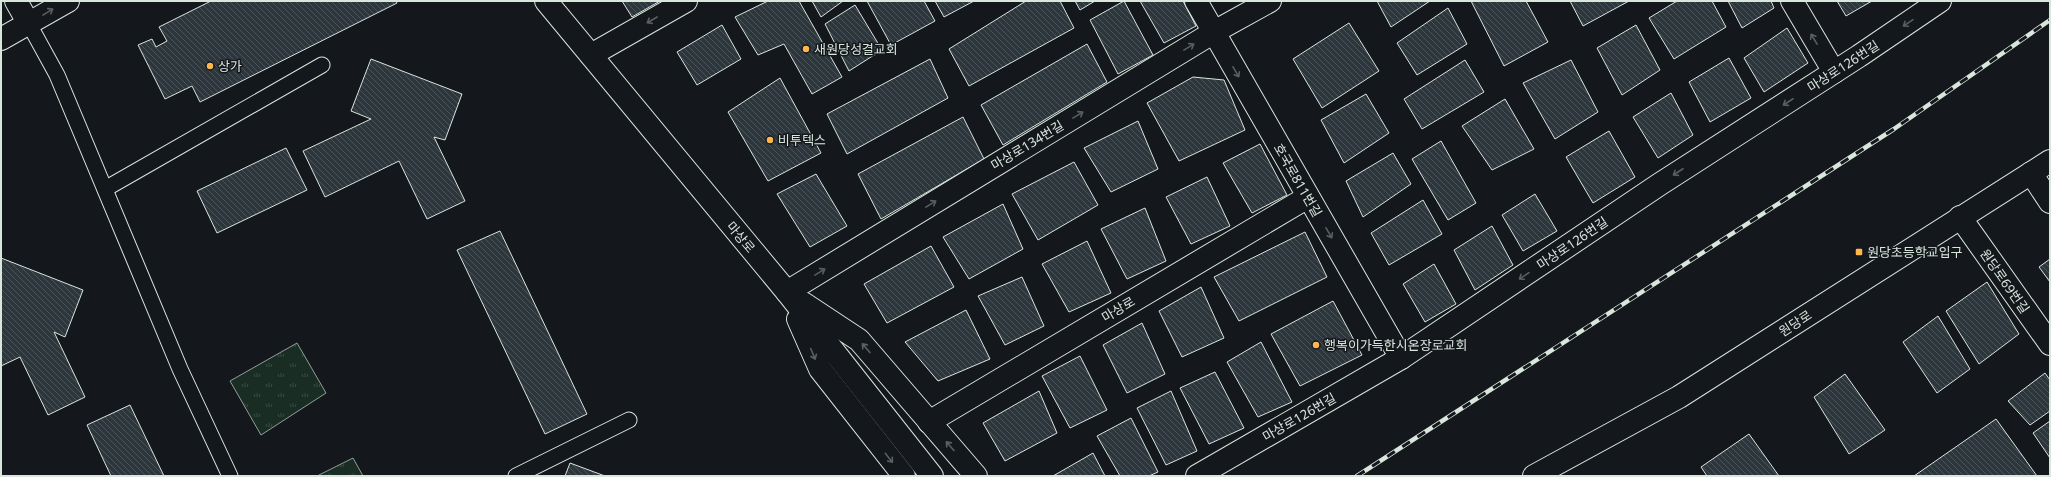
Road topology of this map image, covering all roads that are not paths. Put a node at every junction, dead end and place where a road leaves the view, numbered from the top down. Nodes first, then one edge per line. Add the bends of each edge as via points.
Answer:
1 (16, 1) edge
2 (68, 1) edge
3 (546, 1) edge
4 (686, 1) edge
5 (1196, 1) edge
6 (1270, 1) edge
7 (1792, 1) edge
8 (1940, 1) edge
9 (29, 24) junction
10 (1214, 32) junction
11 (1, 39) edge
12 (590, 55) junction
13 (322, 65) dead end
14 (1834, 72) junction
15 (2050, 160) edge
16 (2031, 173) junction
17 (105, 189) junction
18 (1308, 197) junction
19 (2050, 202) edge
20 (1960, 217) junction
21 (786, 292) junction
22 (2050, 344) edge
23 (1401, 358) junction
24 (629, 420) dead end
25 (929, 422) junction
26 (230, 476) edge
27 (516, 476) edge
28 (904, 476) edge
29 (932, 476) edge
30 (976, 476) edge
31 (1197, 476) edge
32 (1534, 476) edge

1 - 9 street
9 -> 2 street
3 - 12 street, 마상로
4 -> 12 street
5 - 10 street, 호국로811번길
6 - 10 street, 마상로134번길
14 -> 7 street
8 -> 14 street, 마상로126번길
9 - 11 street
9 - 17 lane via 57,75
10 -> 18 street, 호국로811번길
21 -> 10 street, 마상로134번길
12 - 21 street, 마상로
13 - 17 lane
14 -> 23 street, 마상로126번길 via 1660,184
15 - 16 street, 원당로
16 - 19 street
16 - 20 street, 원당로
17 - 26 lane via 180,369
18 -> 23 street, 호국로811번길
18 - 25 street, 마상로
20 - 22 street, 원당로69번길
20 - 32 street, 원당로 via 1680,397
25 -> 21 street via 859,340
21 -> 28 street via 820,369
21 - 29 street, 마상로
23 - 31 street, 마상로126번길
24 - 27 lane
30 -> 25 street

